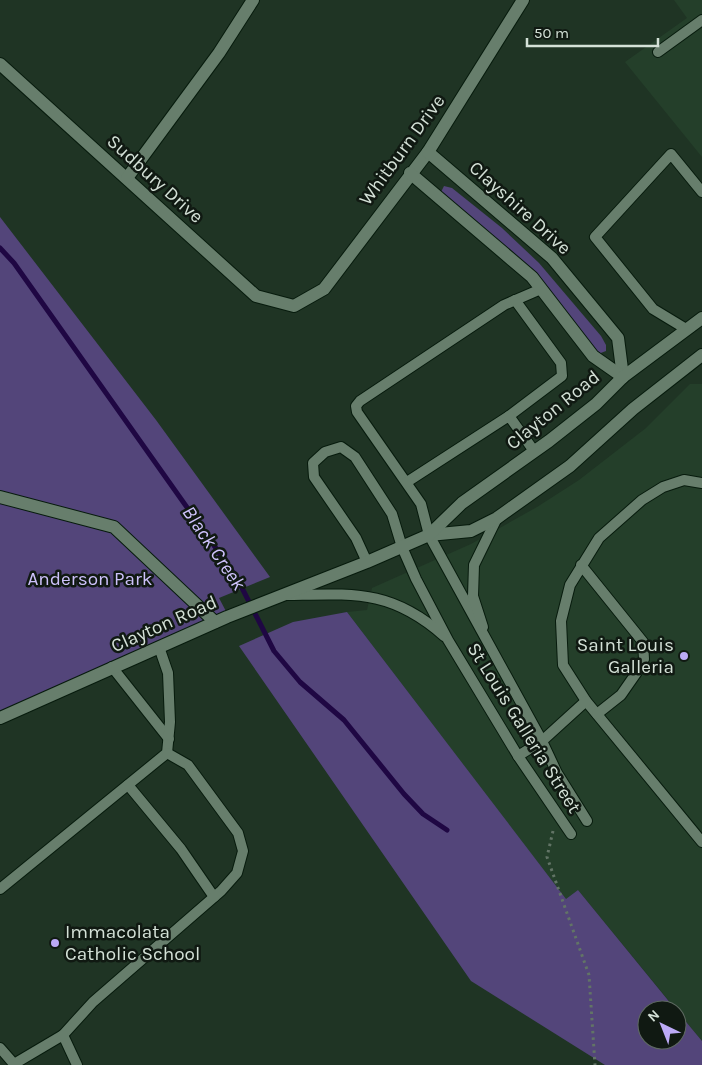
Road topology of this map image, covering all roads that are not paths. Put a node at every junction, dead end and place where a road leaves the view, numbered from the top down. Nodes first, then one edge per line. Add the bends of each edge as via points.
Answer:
1 (253, 0) edge
2 (523, 0) edge
3 (702, 20) edge
4 (658, 52) dead end
5 (0, 64) edge
6 (428, 152) junction
7 (410, 173) junction
8 (127, 178) junction
9 (702, 192) edge
10 (541, 289) junction
11 (515, 300) junction
12 (294, 306) joint
13 (702, 318) edge
14 (686, 329) junction
15 (702, 355) edge
16 (623, 377) junction
17 (509, 416) junction
18 (534, 451) junction
19 (407, 482) junction
20 (702, 483) edge
21 (0, 497) edge
22 (497, 518) junction
23 (429, 535) junction
24 (402, 547) junction
25 (366, 562) junction
26 (581, 565) junction
27 (281, 595) junction
28 (221, 620) junction
29 (448, 640) junction
30 (159, 647) junction
31 (492, 651) junction
32 (112, 667) junction
33 (586, 701) junction
34 (597, 714) junction
35 (0, 718) edge
36 (169, 739) junction
37 (542, 741) junction
38 (168, 753) junction
39 (518, 756) junction
40 (128, 785) junction
41 (587, 821) dead end
42 (571, 834) dead end
43 (702, 842) edge
44 (0, 889) edge
45 (214, 897) junction
46 (63, 1036) junction
47 (0, 1048) edge
48 (13, 1065) edge
49 (77, 1065) edge

1 - 8 street via 219,53
2 - 6 street, Whitburn Drive
3 - 4 lane
5 - 8 street, Sudbury Drive
6 - 7 street, Whitburn Drive
6 - 16 street, Clayshire Drive via 552,258 618,338
7 - 10 street via 532,277
7 - 12 street, Whitburn Drive via 324,289
8 - 12 street, Sudbury Drive via 256,296
9 - 14 lane via 671,154 595,236 653,309
10 - 11 lane
10 - 16 street via 593,356
11 - 17 lane via 561,363 562,376
11 - 19 lane, St Louis Galleria Street via 356,406 357,412
13 - 14 street, Clayton Road
14 - 16 street, Clayton Road
15 - 22 street, Clayton Road via 633,408 570,466
16 - 18 street, Clayton Road via 596,404
17 - 18 lane
17 - 19 lane
18 - 23 street, Clayton Road via 462,503
19 - 23 lane, St Louis Galleria Street via 421,504
20 - 26 lane via 684,480 663,487 642,500 599,538
21 - 28 street via 114,527
22 - 23 street, Clayton Road via 471,531
22 - 31 lane, St Louis Galleria Street via 474,565 473,596
23 - 24 street, Clayton Road
23 - 31 lane, St Louis Galleria Street
24 - 25 street, Clayton Road
24 - 25 lane, St Louis Galleria Street via 392,514 355,457 341,447 325,452 313,462 314,476 356,538
24 - 29 lane, St Louis Galleria Street
25 - 27 street, Clayton Road
26 - 33 lane via 570,585 561,620 562,656 563,665
26 - 34 lane via 643,642 644,660 637,672 621,695
27 - 28 street, Clayton Road
27 - 29 lane, St Louis Galleria Street via 357,596 388,600 412,611
28 - 30 street, Clayton Road
29 - 39 lane, St Louis Galleria Street
30 - 32 street, Clayton Road
30 - 36 lane via 168,673
31 - 37 lane, St Louis Galleria Street
32 - 35 street, Clayton Road
32 - 36 lane
33 - 34 lane
33 - 37 lane
34 - 43 lane
36 - 38 lane
37 - 39 lane
37 - 41 lane, St Louis Galleria Street via 556,773
38 - 40 lane
38 - 45 lane via 188,765 238,833 242,851 237,873
39 - 42 lane, St Louis Galleria Street
40 - 44 lane
40 - 45 lane via 181,849
45 - 46 lane via 93,1002
46 - 48 lane
46 - 49 lane
47 - 48 lane

